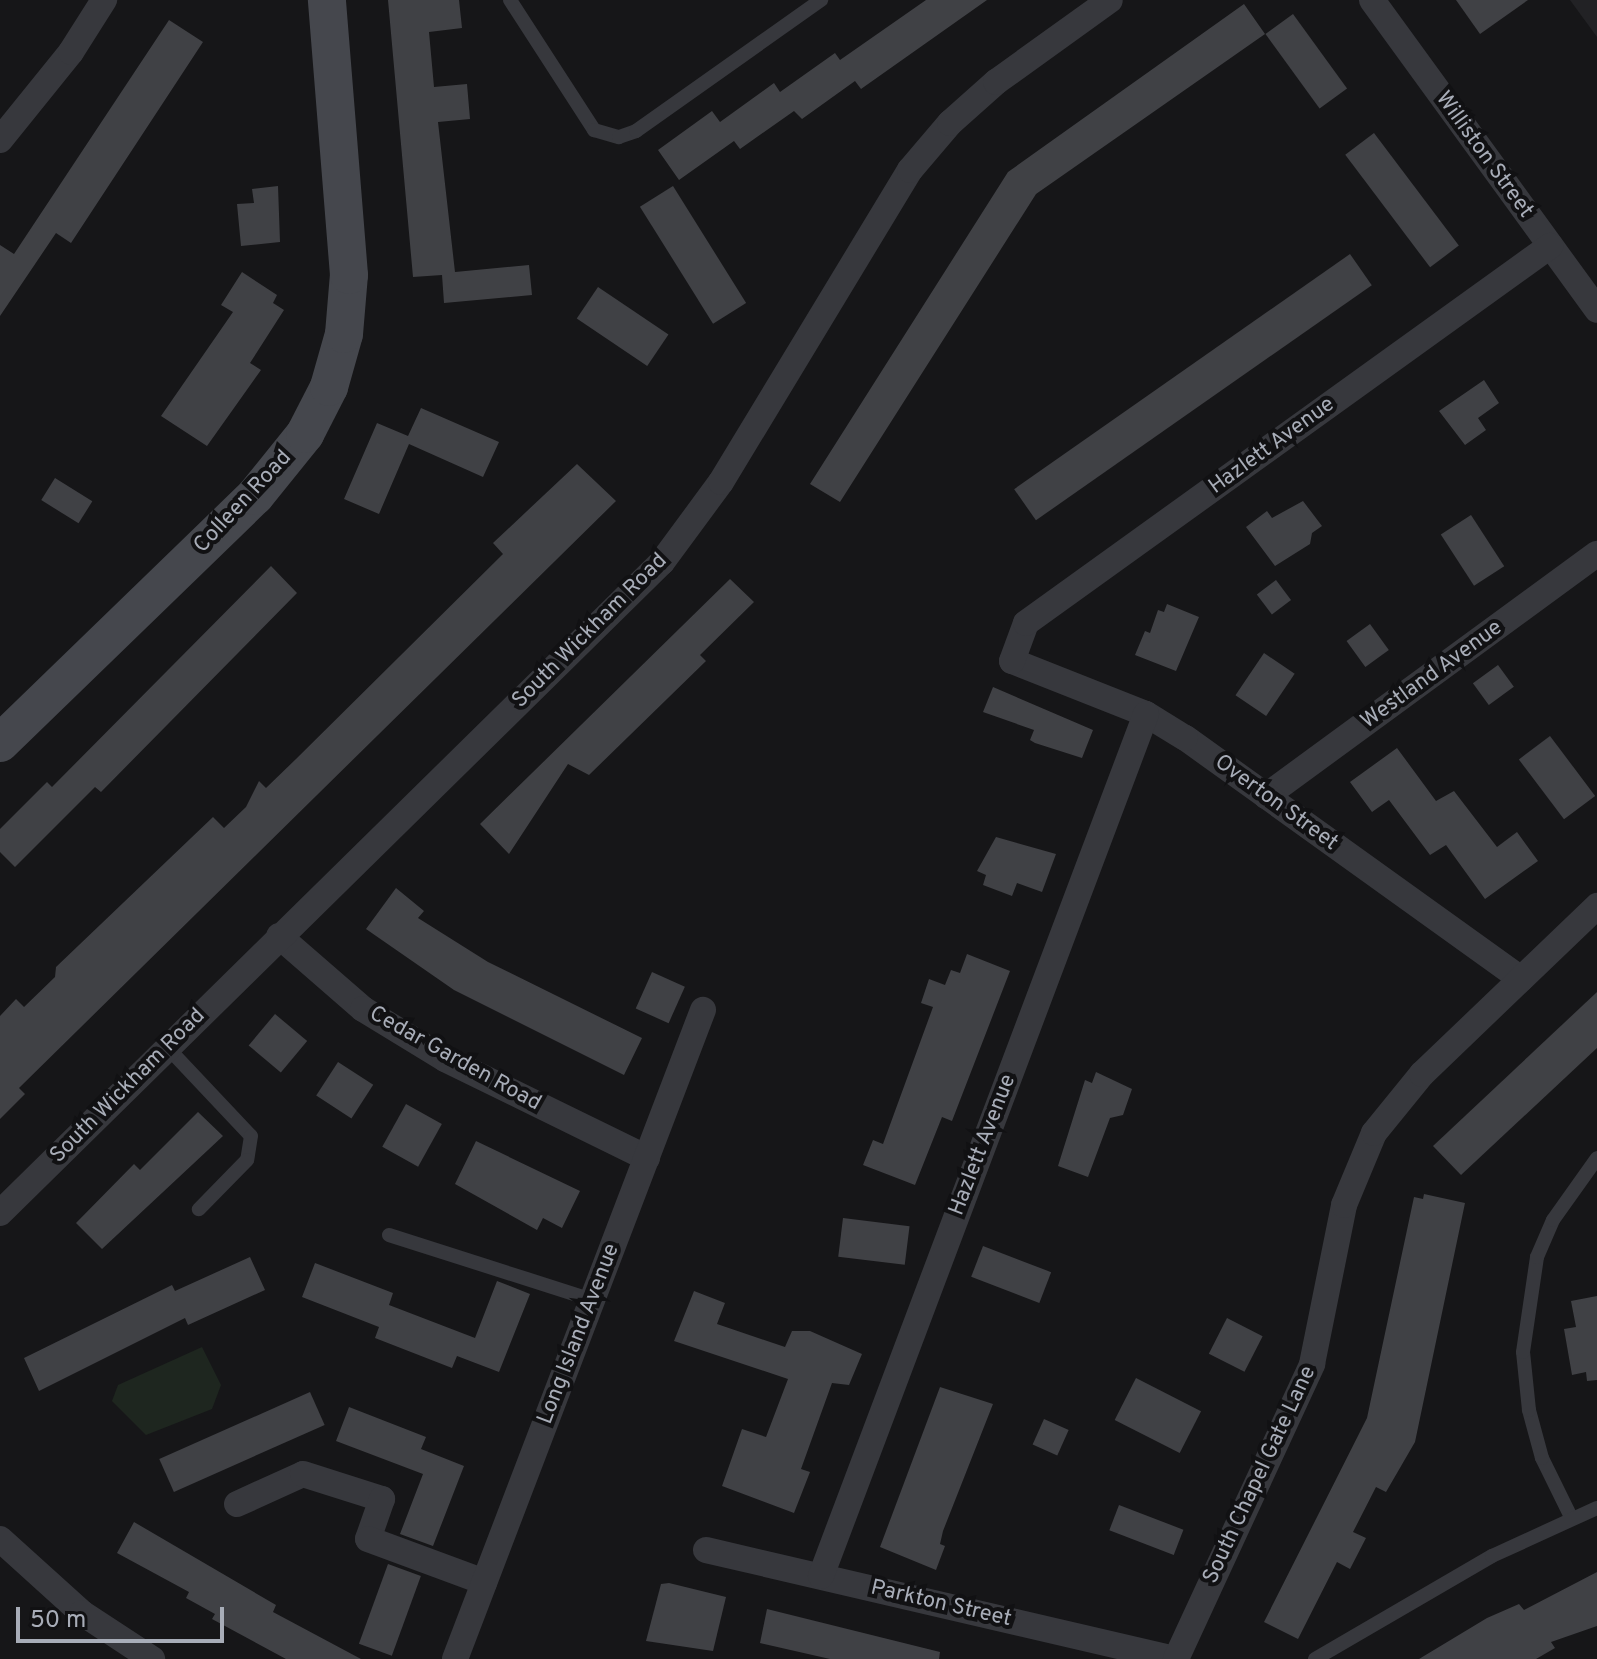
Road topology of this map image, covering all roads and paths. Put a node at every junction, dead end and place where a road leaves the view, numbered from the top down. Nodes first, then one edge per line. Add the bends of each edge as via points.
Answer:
1 (104, 0) edge
2 (327, 0) edge
3 (510, 0) edge
4 (821, 0) edge
5 (1110, 0) edge
6 (1372, 0) edge
7 (0, 140) edge
8 (1550, 246) junction
9 (1597, 310) edge
10 (1597, 554) edge
11 (1012, 661) joint
12 (1146, 714) junction
13 (0, 743) edge
14 (1266, 796) junction
15 (1597, 906) edge
16 (279, 936) junction
17 (1521, 979) junction
18 (703, 1010) dead end
19 (167, 1047) junction
20 (647, 1158) junction
21 (1597, 1158) edge
22 (199, 1209) dead end
23 (0, 1213) edge
24 (389, 1235) dead end
25 (593, 1300) junction
26 (237, 1504) dead end
27 (1597, 1508) edge
28 (1571, 1517) junction
29 (0, 1539) edge
30 (706, 1550) dead end
31 (821, 1576) junction
32 (484, 1582) junction
33 (152, 1659) edge
34 (455, 1659) edge
35 (1176, 1659) edge
36 (1315, 1659) edge

1 - 7 street via 71,52
2 - 13 street, Colleen Road via 349,275 344,334 329,387 305,434 255,496
3 - 4 lane via 594,130 619,137 636,131
5 - 16 street, South Wickham Road via 996,82 950,123 910,170 868,234 693,525
6 - 8 street, Williston Street
8 - 9 street, Williston Street
8 - 11 street, Hazlett Avenue via 1026,623
10 - 14 street, Westland Avenue
11 - 12 street, Overton Street
12 - 14 street, Overton Street
12 - 31 street, Hazlett Avenue
14 - 17 street, Overton Street
15 - 17 street, South Chapel Gate Lane
16 - 19 street, South Wickham Road
16 - 20 street, Cedar Garden Road via 374,1016 445,1059
17 - 35 street, South Chapel Gate Lane via 1422,1074 1374,1133 1344,1205 1312,1364
18 - 20 street, Long Island Avenue
19 - 22 lane via 251,1136 247,1160
19 - 23 street, South Wickham Road
20 - 25 street, Long Island Avenue
21 - 28 lane via 1553,1220 1537,1257 1523,1352 1529,1410 1542,1458
24 - 25 lane
25 - 32 street, Long Island Avenue
26 - 32 street via 303,1474 382,1499 368,1539
27 - 28 lane
28 - 36 lane via 1492,1556
29 - 33 street via 82,1613
30 - 31 street, Parkton Street
31 - 35 street, Parkton Street
32 - 34 street, Long Island Avenue

